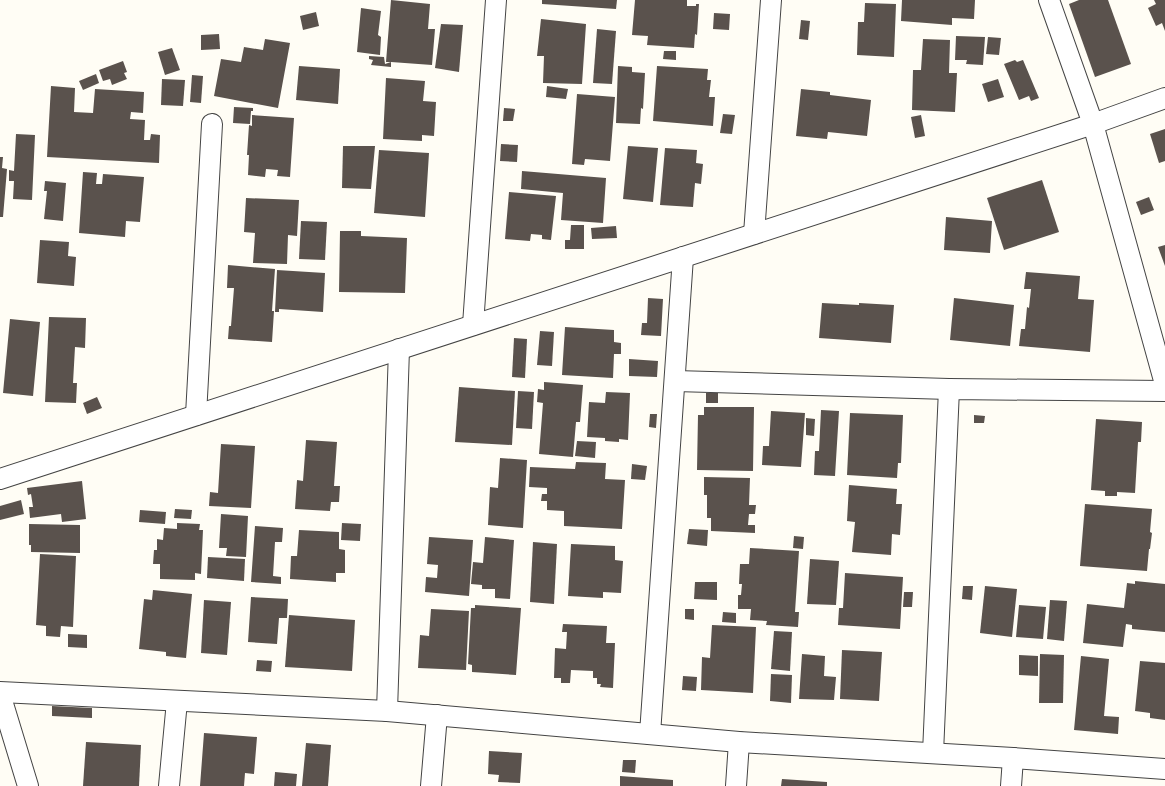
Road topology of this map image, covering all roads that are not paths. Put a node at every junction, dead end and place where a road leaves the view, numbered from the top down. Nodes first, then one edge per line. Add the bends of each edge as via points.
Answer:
1 (496, 0) edge
2 (771, 0) edge
3 (1048, 0) edge
4 (1165, 98) edge
5 (212, 124) dead end
6 (1093, 124) junction
7 (754, 234) junction
8 (683, 257) junction
9 (473, 325) junction
10 (399, 349) junction
11 (675, 381) junction
12 (1165, 384) edge
13 (949, 389) junction
14 (1165, 391) edge
15 (196, 415) junction
16 (0, 479) edge
17 (0, 693) edge
18 (177, 701) junction
19 (387, 711) junction
20 (437, 715) junction
21 (650, 734) junction
22 (739, 742) junction
23 (933, 753) junction
24 (1013, 758) junction
25 (1165, 769) edge
26 (28, 786) edge
27 (169, 786) edge
28 (431, 786) edge
29 (736, 786) edge
30 (1011, 786) edge

1 - 9 street
2 - 7 street
3 - 6 street
4 - 6 street
5 - 15 street
6 - 7 street
6 - 12 street
7 - 8 street
8 - 9 street
8 - 11 street
9 - 10 street
10 - 15 street
10 - 19 street
11 - 13 street
11 - 21 street
13 - 14 street
13 - 23 street
15 - 16 street
17 - 18 street
17 - 26 street
18 - 19 street
18 - 27 street
19 - 20 street
20 - 21 street
20 - 28 street
21 - 22 street
22 - 23 street
22 - 29 street
23 - 24 street
24 - 25 street
24 - 30 street

